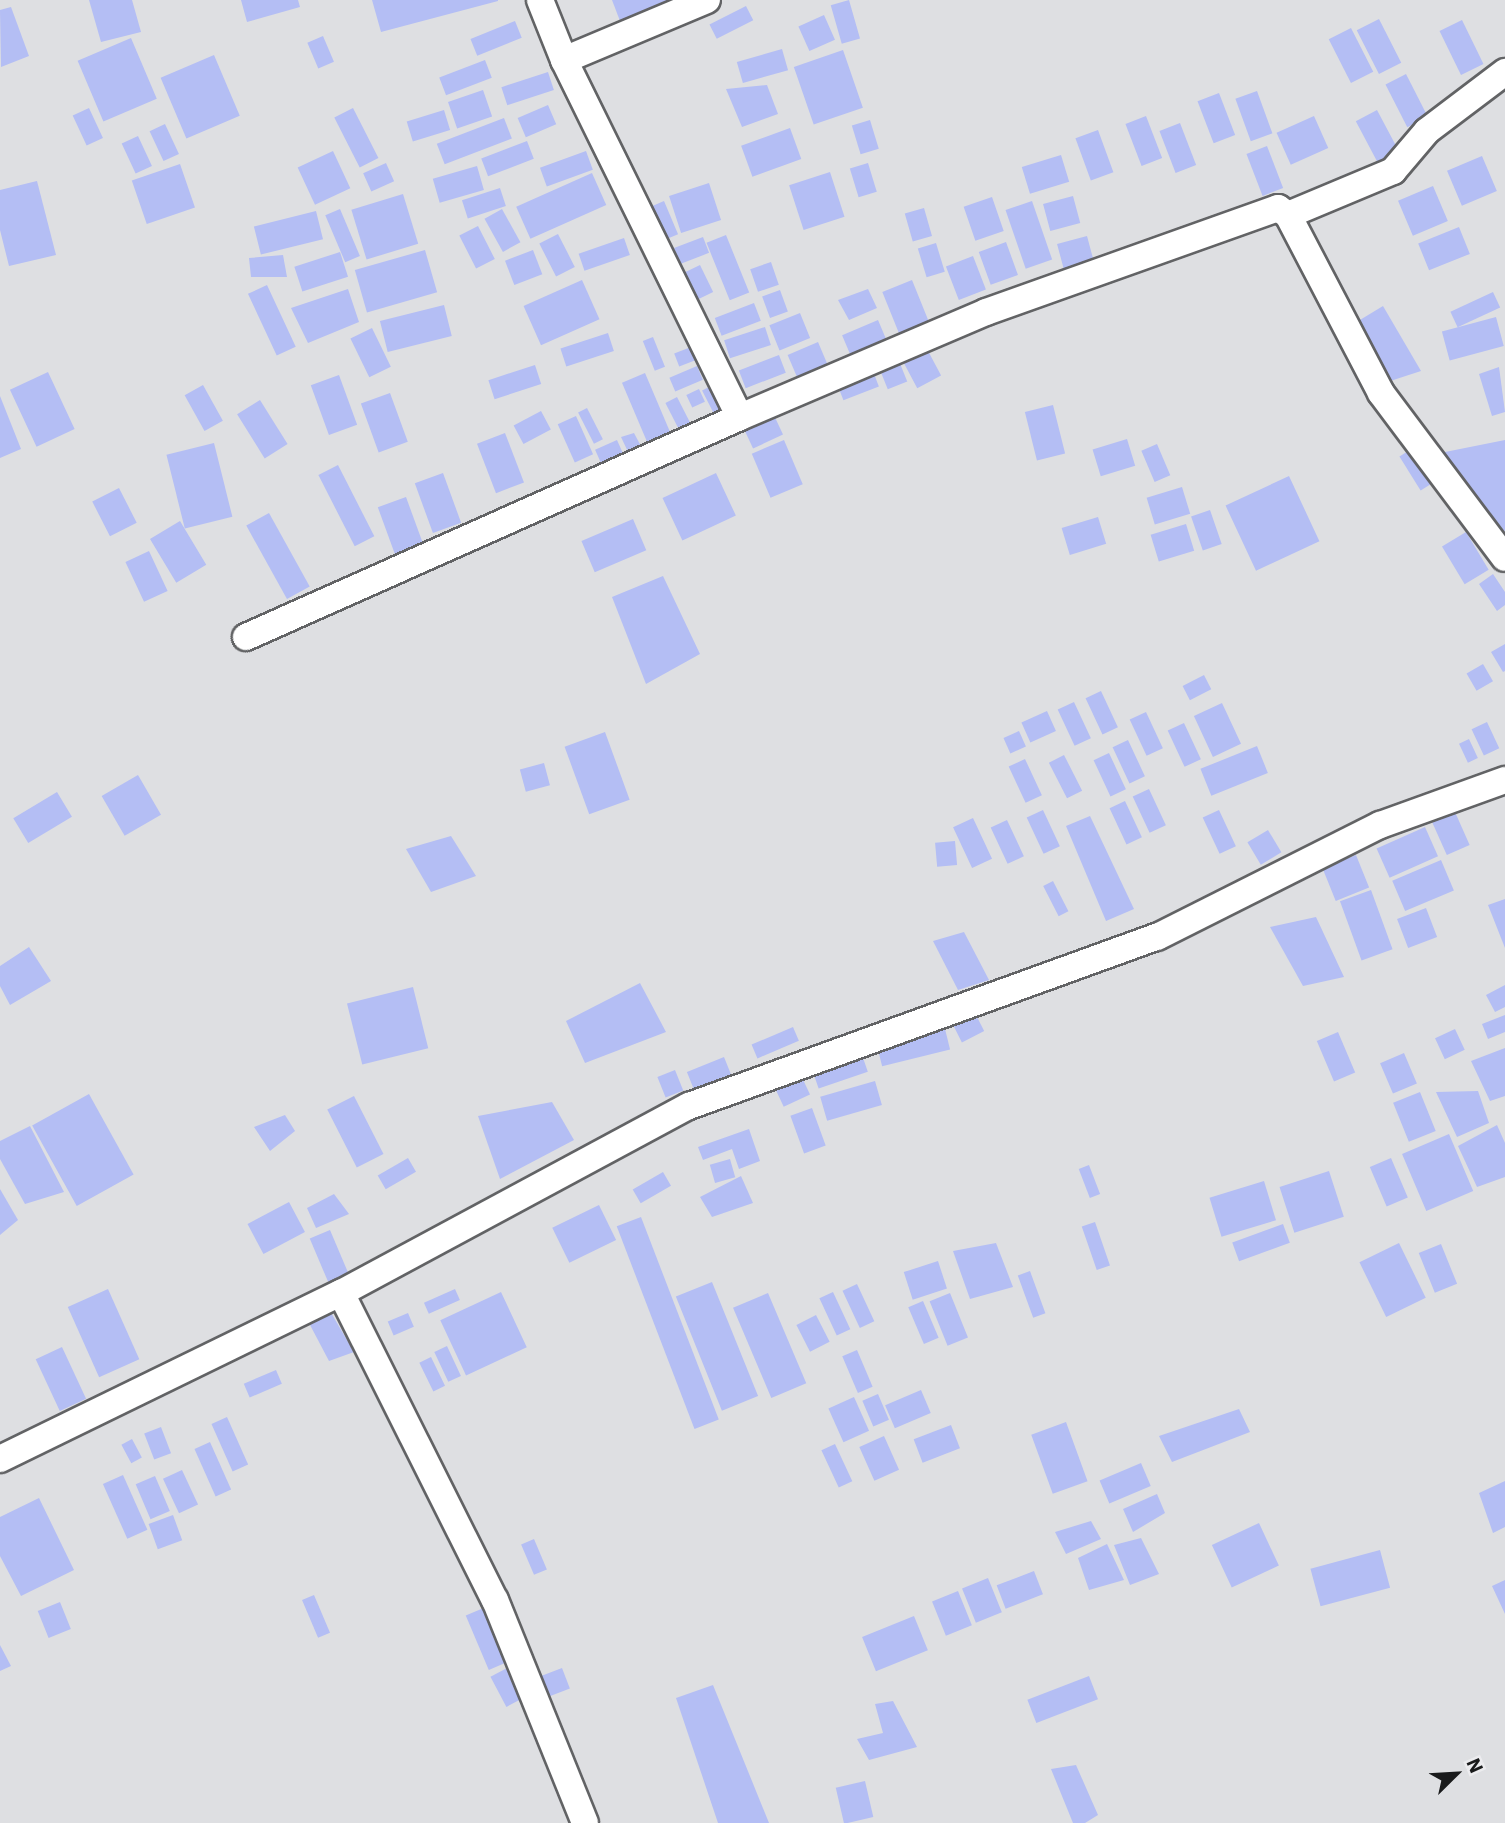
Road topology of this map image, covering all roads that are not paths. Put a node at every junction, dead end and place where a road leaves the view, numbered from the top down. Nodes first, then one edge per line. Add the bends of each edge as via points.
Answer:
1 (540, 0) edge
2 (707, 0) edge
3 (564, 60) junction
4 (1505, 72) edge
5 (1288, 215) junction
6 (740, 417) junction
7 (1505, 558) edge
8 (246, 636) dead end
9 (1505, 780) edge
10 (341, 1293) junction
11 (0, 1459) edge
12 (585, 1823) edge

1 - 3 street
2 - 3 street
3 - 6 street
4 - 5 street via 1427,131 1393,171
5 - 6 street via 1279,208 1266,212 986,312
5 - 7 street via 1381,393
6 - 8 street
9 - 10 street via 1380,825 1157,937 689,1106
10 - 11 street
10 - 12 street via 495,1600

